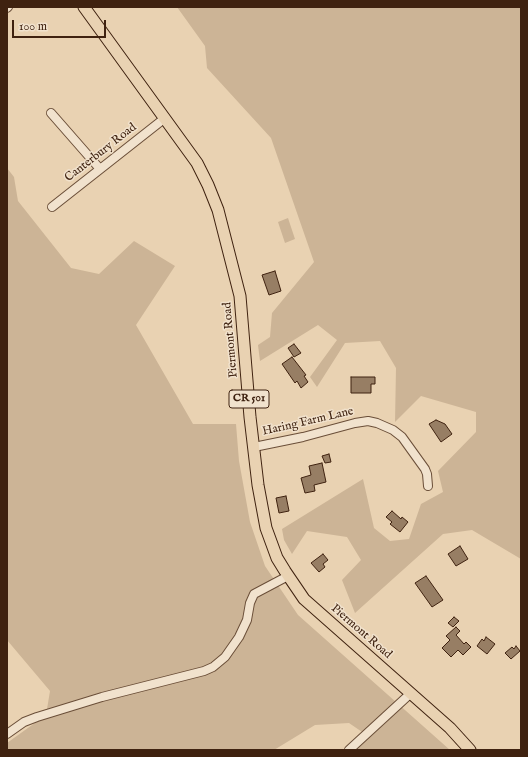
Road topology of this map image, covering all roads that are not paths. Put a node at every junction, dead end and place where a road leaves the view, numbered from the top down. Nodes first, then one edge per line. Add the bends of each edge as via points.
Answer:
1 (84, 7) edge
2 (51, 114) dead end
3 (165, 118) junction
4 (100, 169) junction
5 (52, 207) dead end
6 (254, 447) junction
7 (428, 486) dead end
8 (288, 576) junction
9 (411, 693) junction
10 (7, 734) edge
11 (349, 750) edge
12 (470, 750) edge

1 - 3 main road, Piermont Road / CR 501
2 - 4 street
3 - 4 street, Canterbury Road
3 - 6 main road, Piermont Road / CR 501 via 196,163 218,210 243,311
4 - 5 street, Canterbury Road
6 - 7 street, Haring Farm Lane via 355,423 377,423 402,437 425,469
6 - 8 main road, Piermont Road / CR 501 via 266,528 277,558
8 - 9 main road, Piermont Road / CR 501 via 315,610
8 - 10 street via 254,594 239,637 226,657 213,667 44,714 24,722
9 - 11 street
9 - 12 main road, Piermont Road / CR 501

